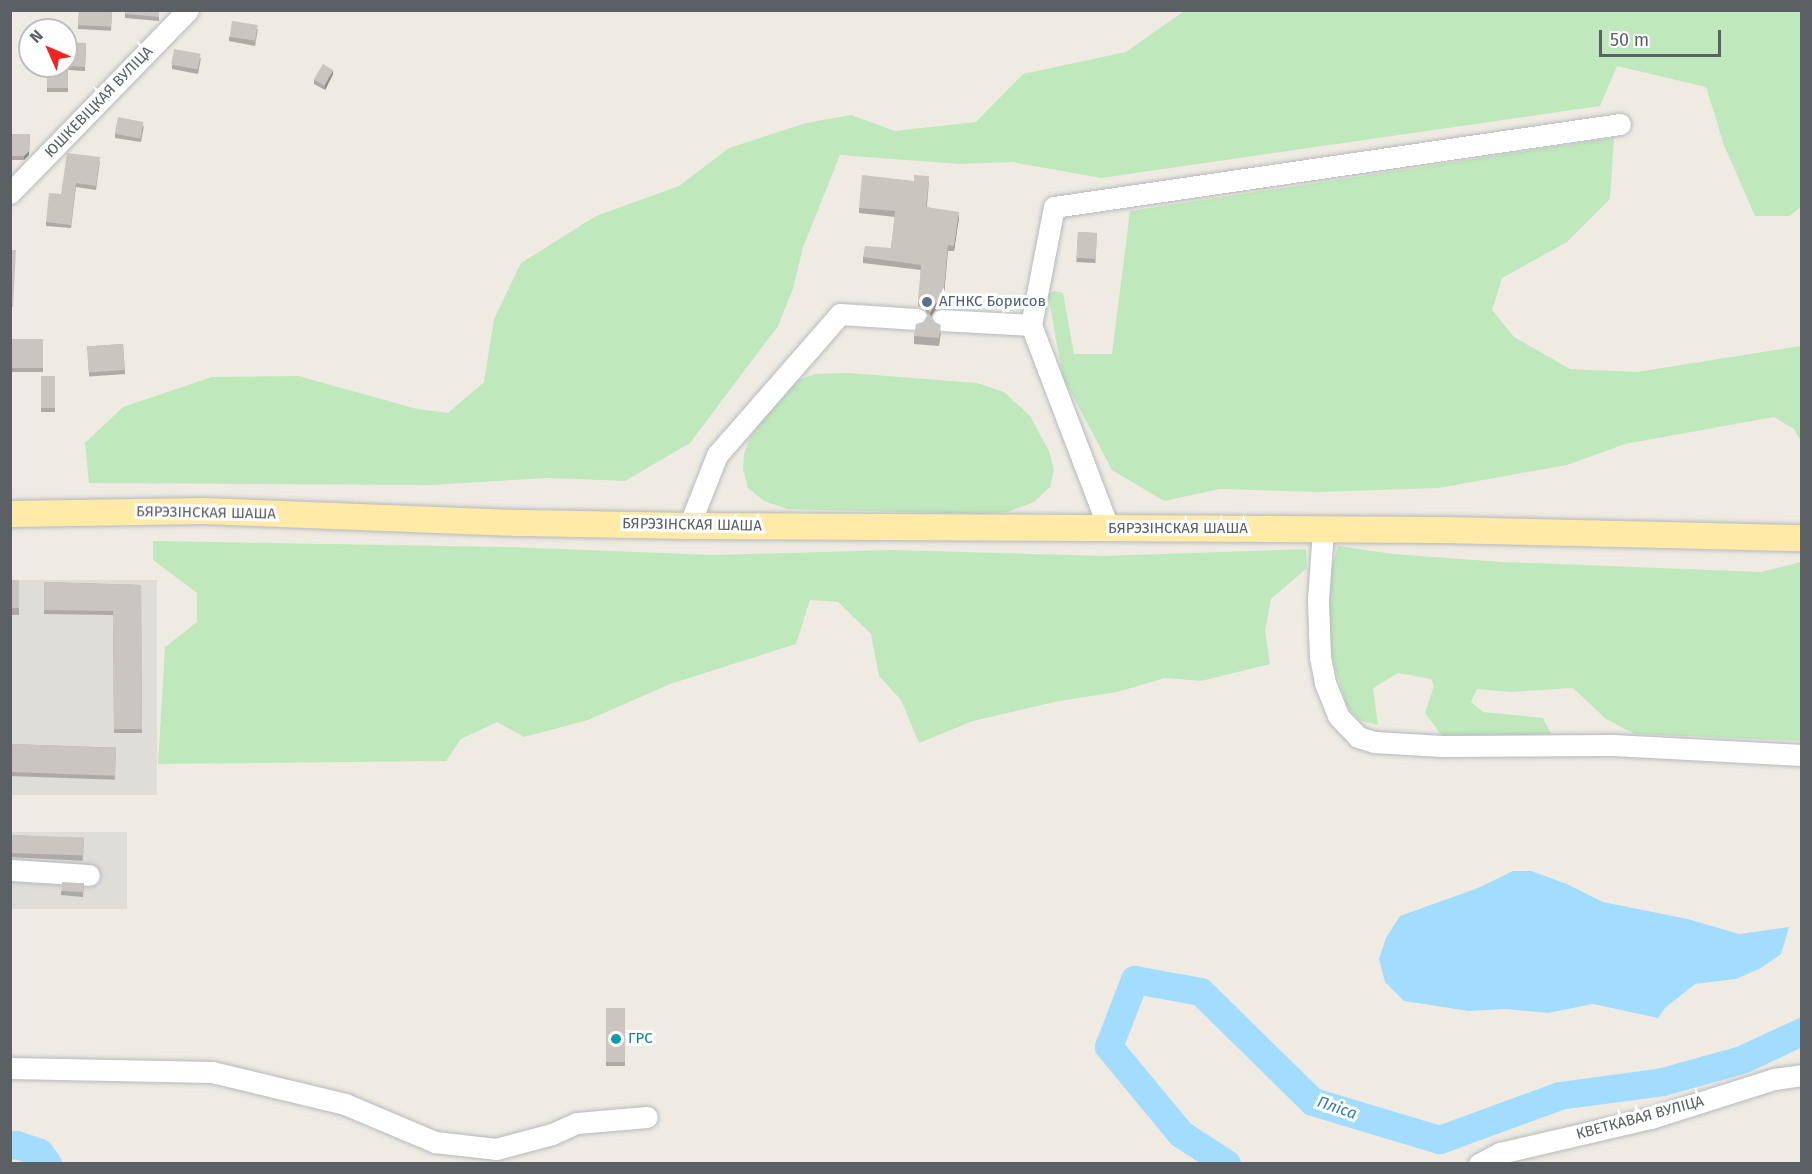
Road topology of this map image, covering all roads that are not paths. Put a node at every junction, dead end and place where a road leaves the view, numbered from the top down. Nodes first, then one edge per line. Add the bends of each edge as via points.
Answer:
1 (188, 10) edge
2 (1620, 123) dead end
3 (10, 193) edge
4 (917, 319) dead end
5 (942, 320) dead end
6 (1031, 325) junction
7 (10, 514) edge
8 (689, 526) junction
9 (1109, 529) junction
10 (1323, 530) junction
11 (1802, 538) edge
12 (1802, 755) edge
13 (10, 870) edge
14 (89, 875) dead end
15 (10, 1068) edge
16 (1802, 1076) edge
17 (647, 1118) dead end
18 (1479, 1164) edge

1 - 3 street, ЮШКЕВІЦКАЯ ВУЛІЦА
2 - 6 street via 1054,207
4 - 8 street via 840,314 717,454
5 - 6 street
6 - 9 street
7 - 8 main road, БЯРЭЗІНСКАЯ ШАША via 204,511
8 - 9 main road, БЯРЭЗІНСКАЯ ШАША
9 - 10 main road, БЯРЭЗІНСКАЯ ШАША
10 - 11 main road, БЯРЭЗІНСКАЯ ШАША
10 - 12 street via 1318,600 1320,657 1338,716 1358,737 1374,742 1442,746 1613,745
13 - 14 street
15 - 17 street via 212,1072 345,1104 435,1142 496,1149 577,1123
16 - 18 street, КВЕТКАВАЯ ВУЛІЦА via 1774,1078 1651,1118 1500,1153

